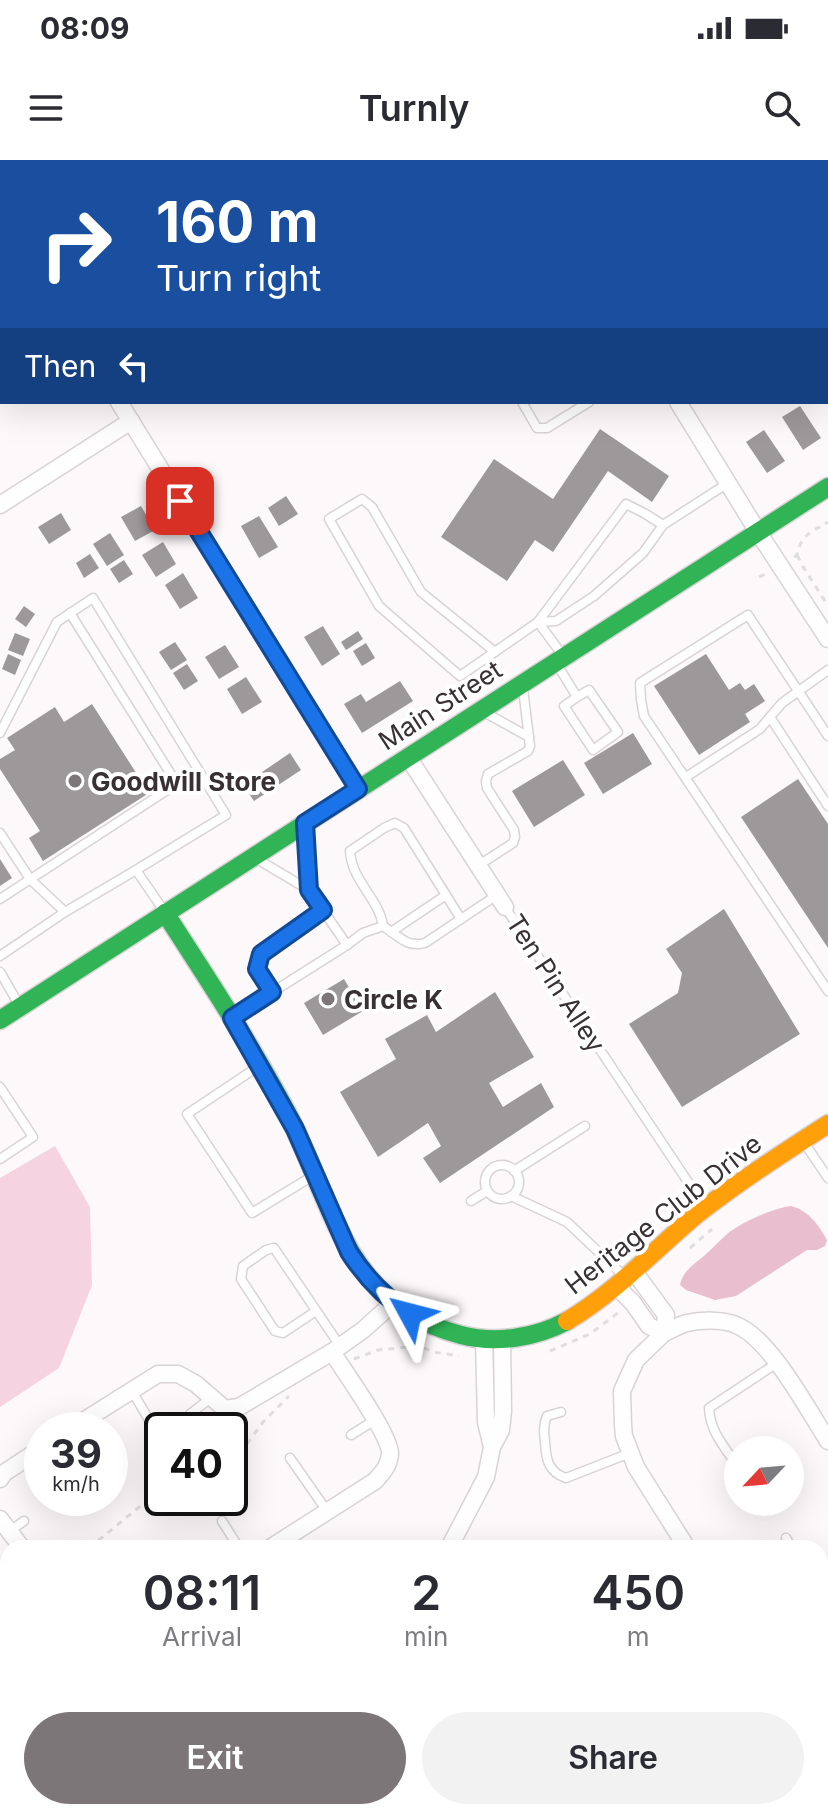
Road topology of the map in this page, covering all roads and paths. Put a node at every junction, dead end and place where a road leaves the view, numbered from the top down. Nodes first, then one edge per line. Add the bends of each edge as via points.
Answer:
1 (120, 404) edge
2 (523, 404) edge
3 (586, 404) edge
4 (679, 404) edge
5 (131, 421) junction
6 (728, 483) junction
7 (828, 487) edge
8 (0, 505) edge
9 (828, 522) edge
10 (663, 525) junction
11 (758, 532) junction
12 (797, 555) junction
13 (780, 565) junction
14 (759, 577) dead end
15 (828, 606) edge
16 (70, 613) junction
17 (538, 622) junction
18 (828, 639) edge
19 (495, 652) junction
20 (559, 660) junction
21 (828, 670) edge
22 (523, 683) junction
23 (798, 691) junction
24 (577, 697) junction
25 (480, 710) junction
26 (770, 717) junction
27 (0, 733) edge
28 (828, 736) edge
29 (529, 737) junction
30 (408, 757) junction
31 (198, 770) junction
32 (686, 777) junction
33 (177, 784) junction
34 (358, 789) junction
35 (828, 806) edge
36 (305, 823) junction
37 (0, 833) edge
38 (253, 856) junction
39 (479, 865) junction
40 (136, 870) junction
41 (30, 879) junction
42 (309, 890) junction
43 (446, 895) junction
44 (0, 899) edge
45 (502, 901) junction
46 (323, 910) junction
47 (65, 912) junction
48 (165, 913) junction
49 (461, 919) junction
50 (383, 926) junction
51 (391, 932) junction
52 (347, 945) junction
53 (0, 956) edge
54 (0, 972) edge
55 (828, 991) edge
56 (272, 992) junction
57 (20, 1007) junction
58 (232, 1018) junction
59 (0, 1020) edge
60 (260, 1065) junction
61 (0, 1087) edge
62 (828, 1124) edge
63 (585, 1126) dead end
64 (803, 1140) junction
65 (0, 1159) edge
66 (514, 1171) junction
67 (315, 1174) junction
68 (828, 1178) edge
69 (487, 1191) junction
70 (511, 1196) junction
71 (471, 1201) dead end
72 (705, 1209) junction
73 (624, 1278) junction
74 (393, 1303) junction
75 (316, 1311) junction
76 (664, 1333) junction
77 (493, 1339) junction
78 (336, 1349) junction
79 (778, 1363) junction
80 (131, 1391) junction
81 (211, 1398) junction
82 (98, 1412) edge
83 (144, 1412) edge
84 (193, 1412) edge
85 (561, 1412) dead end
86 (375, 1420) junction
87 (351, 1435) dead end
88 (828, 1441) edge
89 (724, 1446) edge
90 (630, 1453) junction
91 (290, 1458) dead end
92 (24, 1460) edge
93 (0, 1479) edge
94 (144, 1503) edge
95 (327, 1512) junction
96 (24, 1521) dead end
97 (222, 1521) dead end
98 (4, 1525) edge
99 (99, 1540) edge
100 (234, 1540) edge
101 (283, 1540) edge
102 (453, 1540) edge
103 (682, 1540) edge

1 - 5 street
2 - 3 lane via 542,429
4 - 6 street
5 - 8 street
5 - 34 street
6 - 10 lane
6 - 11 street
7 - 11 main road, Main Street
9 - 12 path via 803,537
10 - 17 lane via 643,553 594,596 556,621
10 - 17 lane via 626,504
11 - 13 street
11 - 20 main road, Main Street
12 - 13 path
12 - 15 path
13 - 14 path
13 - 18 street
16 - 27 lane via 57,622
16 - 31 lane via 93,598
16 - 33 lane
17 - 19 lane
17 - 20 lane
19 - 19 lane via 460,676 379,606 329,519 362,499 372,507 421,592
20 - 22 main road, Main Street
20 - 24 lane
21 - 23 lane
22 - 25 main road, Main Street
22 - 29 lane
23 - 26 lane
23 - 28 lane
23 - 32 lane via 748,615 640,683 644,716
24 - 24 lane via 589,690 618,732 593,750 564,706
25 - 29 lane
25 - 30 main road, Main Street
26 - 32 lane
26 - 35 lane
29 - 39 lane via 528,751 488,774 487,788 515,837
30 - 34 main road, Main Street
30 - 39 street, Ten Pin Alley
31 - 33 lane
31 - 40 lane via 226,815
32 - 55 lane
33 - 41 lane
34 - 36 main road, Main Street
36 - 38 main road, Main Street
36 - 42 lane
37 - 41 lane
38 - 42 lane
38 - 48 main road, Main Street
39 - 45 street, Ten Pin Alley
40 - 47 lane
40 - 48 lane
41 - 44 lane
41 - 47 lane
42 - 46 lane
43 - 49 lane
43 - 50 lane via 404,828 395,823 384,828 350,851 353,871
43 - 51 lane
45 - 49 lane
45 - 72 lane, Ten Pin Alley
46 - 52 lane
46 - 56 lane via 261,954 257,969
47 - 53 lane
48 - 57 main road, Main Street
48 - 58 main road, Heritage Club Drive
49 - 51 lane via 419,945
50 - 51 lane
50 - 52 lane
52 - 56 lane
54 - 57 lane
56 - 58 lane
57 - 59 main road, Main Street
58 - 60 main road, Heritage Club Drive
60 - 67 main road, Heritage Club Drive
60 - 67 lane via 187,1114 252,1213
61 - 65 lane via 33,1137
62 - 64 main road, Heritage Club Drive
63 - 66 lane
64 - 68 lane, Heritage Club Drive
64 - 72 main road, Heritage Club Drive
66 - 69 lane via 493,1168 486,1176
66 - 70 lane via 519,1181
67 - 74 main road, Heritage Club Drive via 349,1252
69 - 70 lane via 496,1198
69 - 71 lane
70 - 73 lane via 567,1222
72 - 73 main road, Heritage Club Drive
73 - 76 street via 649,1326
73 - 76 street via 666,1315
73 - 77 main road, Heritage Club Drive via 588,1308 549,1330
74 - 77 main road, Heritage Club Drive via 427,1323
74 - 78 street
75 - 75 lane via 274,1248 243,1266 241,1279 275,1331 283,1333
75 - 78 lane
76 - 79 street via 687,1323 735,1324 751,1333
76 - 90 street via 636,1360 622,1391
77 - 102 street via 501,1430 486,1477
78 - 81 street via 239,1407 225,1409
78 - 86 street
79 - 88 street
79 - 89 lane via 709,1408 709,1421
80 - 81 street via 158,1374 178,1374
80 - 82 street
80 - 83 lane
81 - 84 lane
85 - 90 lane via 547,1416 544,1429 548,1465 560,1476
86 - 87 lane
86 - 95 street via 390,1451 387,1468
90 - 103 street
91 - 95 lane
92 - 93 street
94 - 99 path
95 - 101 street
96 - 98 lane
97 - 100 lane

